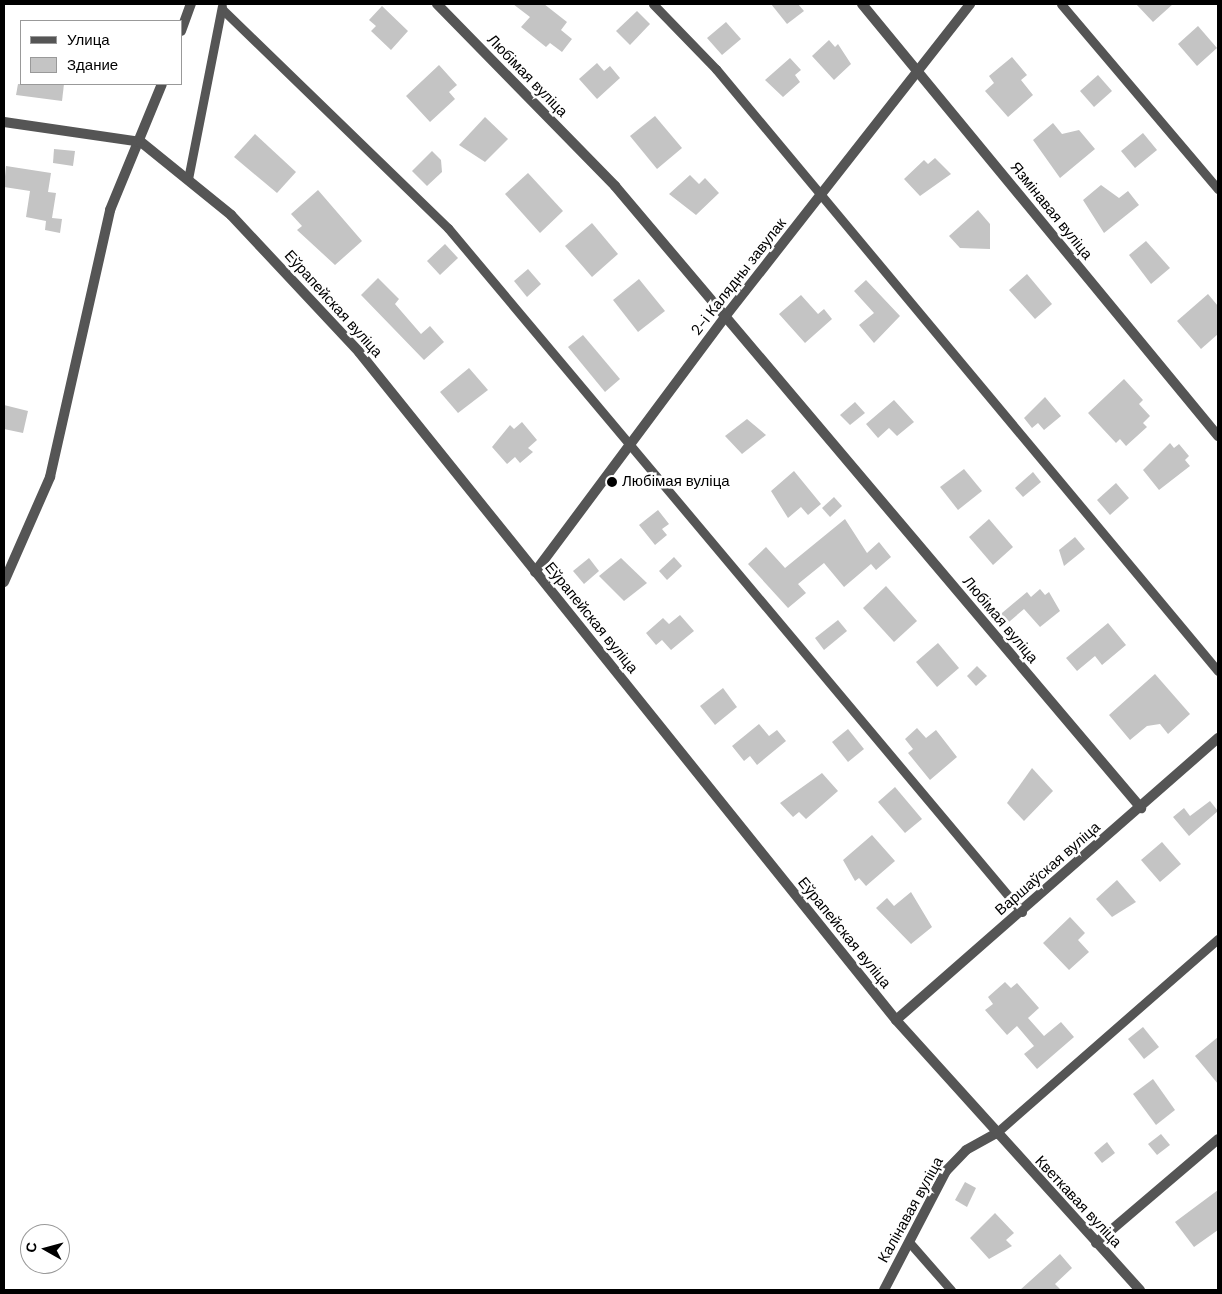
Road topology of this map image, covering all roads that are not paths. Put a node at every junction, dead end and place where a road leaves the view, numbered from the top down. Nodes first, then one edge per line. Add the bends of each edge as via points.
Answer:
1 (191, 4) edge
2 (437, 4) edge
3 (653, 4) edge
4 (862, 4) edge
5 (970, 4) edge
6 (1061, 4) edge
7 (222, 6) edge
8 (182, 28) edge
9 (918, 71) junction
10 (162, 85) edge
11 (4, 122) edge
12 (141, 142) junction
13 (188, 180) junction
14 (1218, 190) edge
15 (822, 196) junction
16 (724, 318) junction
17 (1218, 436) edge
18 (631, 441) junction
19 (535, 572) junction
20 (4, 582) edge
21 (1218, 671) edge
22 (1218, 738) edge
23 (1141, 808) junction
24 (1022, 912) junction
25 (1218, 939) edge
26 (896, 1020) junction
27 (995, 1134) junction
28 (1218, 1139) edge
29 (909, 1242) junction
30 (1096, 1243) junction
31 (884, 1290) edge
32 (951, 1290) edge
33 (1140, 1290) edge

1 - 8 street
2 - 16 street, Любімая вуліца via 615,186
3 - 15 lane via 716,69
4 - 9 street, Язмінавая вуліца
5 - 9 street, 2-і Калядны завулак
6 - 14 lane
7 - 13 lane
7 - 18 lane via 448,228
9 - 15 street, 2-і Калядны завулак
9 - 17 street, Язмінавая вуліца
10 - 12 street
11 - 12 street
12 - 13 street, Еўрапейская вуліца
12 - 20 street via 110,210 50,477
13 - 19 street, Еўрапейская вуліца via 231,215 360,352
15 - 16 street, 2-і Калядны завулак
15 - 21 lane
16 - 18 street, 2-і Калядны завулак
16 - 23 street, Любімая вуліца
18 - 19 street, 2-і Калядны завулак
18 - 24 lane
19 - 26 street, Еўрапейская вуліца
22 - 23 street, Варшаўская вуліца
23 - 24 street, Варшаўская вуліца
24 - 26 street, Варшаўская вуліца
25 - 27 lane
26 - 27 street, Еўрапейская вуліца
27 - 29 street, Калінавая вуліца via 957,1157
27 - 30 street, Кветкавая вуліца
28 - 30 street
29 - 31 street, Калінавая вуліца
29 - 32 lane
30 - 33 street, Кветкавая вуліца

